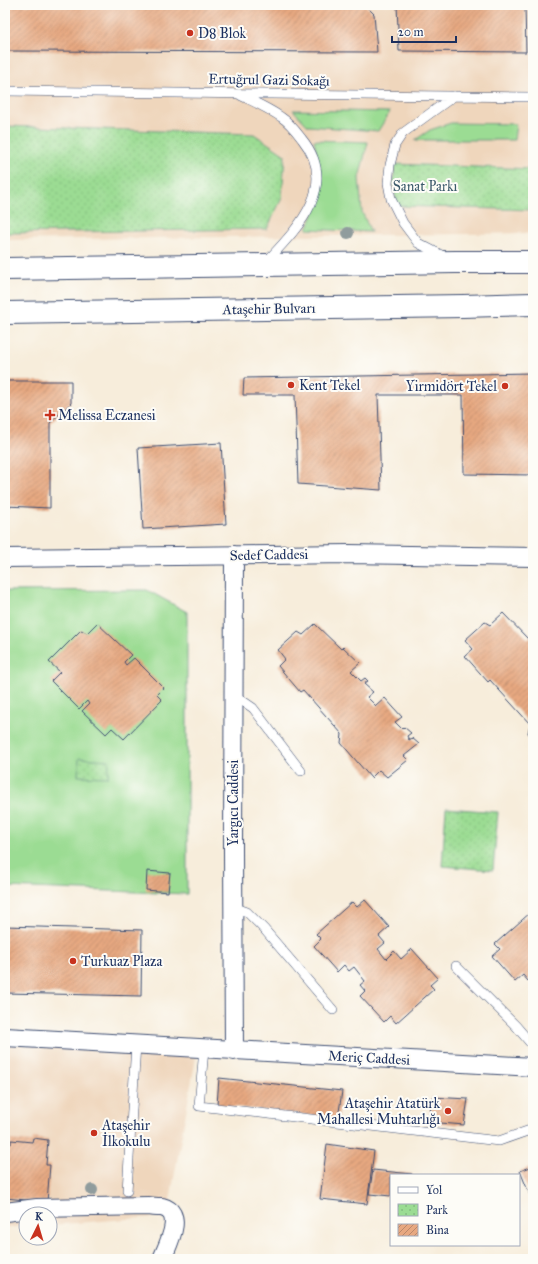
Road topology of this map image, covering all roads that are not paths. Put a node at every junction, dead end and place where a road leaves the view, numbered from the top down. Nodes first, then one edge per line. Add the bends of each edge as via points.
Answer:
1 (5, 91) edge
2 (239, 94) junction
3 (454, 96) junction
4 (533, 97) edge
5 (455, 262) junction
6 (533, 262) edge
7 (263, 265) junction
8 (5, 269) edge
9 (533, 304) edge
10 (5, 312) edge
11 (234, 555) junction
12 (533, 557) edge
13 (5, 558) edge
14 (234, 695) junction
15 (301, 771) dead end
16 (233, 907) junction
17 (456, 966) dead end
18 (333, 1010) dead end
19 (5, 1037) edge
20 (136, 1044) junction
21 (533, 1046) edge
22 (204, 1049) junction
23 (234, 1051) junction
24 (533, 1067) edge
25 (533, 1129) edge
26 (127, 1191) dead end
27 (5, 1212) edge
28 (162, 1259) edge

1 - 2 lane, Ertuğrul Gazi Sokağı
2 - 3 lane, Ertuğrul Gazi Sokağı
2 - 7 lane via 282,118 310,148 316,163 315,196 305,216 282,246
3 - 4 lane, Ertuğrul Gazi Sokağı
3 - 5 lane via 404,133 395,145 388,183 391,199 403,223 418,243
5 - 6 main road
5 - 7 main road
7 - 8 main road
9 - 10 main road, Ataşehir Bulvarı
11 - 12 street, Sedef Caddesi
11 - 13 street, Sedef Caddesi
11 - 14 street, Yargıcı Caddesi
14 - 15 lane via 253,708
14 - 16 street, Yargıcı Caddesi
16 - 18 lane via 247,912 264,929
16 - 23 street, Yargıcı Caddesi
17 - 21 lane
19 - 20 street, Meriç Caddesi
20 - 22 street, Meriç Caddesi
20 - 26 lane
22 - 23 street, Meriç Caddesi
22 - 25 lane via 199,1106 499,1140
23 - 24 street, Meriç Caddesi
27 - 28 street via 37,1208 163,1208 172,1214 174,1223 173,1234

